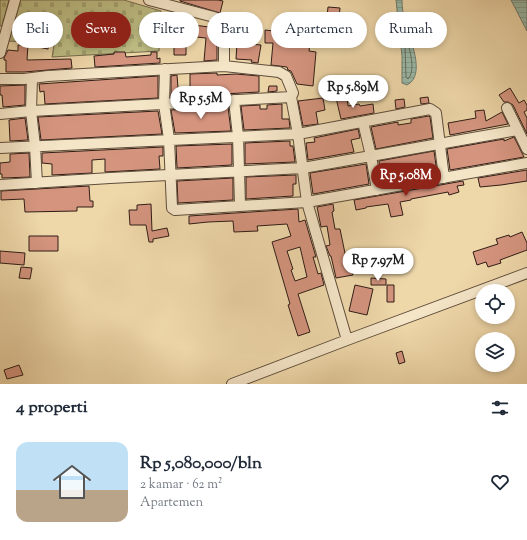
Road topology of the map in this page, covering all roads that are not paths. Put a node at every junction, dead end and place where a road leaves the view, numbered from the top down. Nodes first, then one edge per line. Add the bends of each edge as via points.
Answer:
1 (15, 0) edge
2 (154, 1) edge
3 (1, 48) edge
4 (224, 66) junction
5 (165, 69) junction
6 (32, 78) junction
7 (0, 79) edge
8 (290, 97) junction
9 (234, 100) junction
10 (164, 104) junction
11 (506, 108) dead end
12 (31, 111) junction
13 (0, 114) edge
14 (363, 122) junction
15 (518, 130) junction
16 (298, 134) junction
17 (238, 136) junction
18 (169, 139) junction
19 (440, 145) junction
20 (35, 146) junction
21 (0, 148) edge
22 (527, 149) edge
23 (371, 156) junction
24 (527, 163) edge
25 (303, 168) junction
26 (240, 172) junction
27 (170, 174) junction
28 (444, 178) junction
29 (36, 183) junction
30 (0, 185) edge
31 (377, 190) junction
32 (307, 202) junction
33 (240, 205) junction
34 (527, 274) edge
35 (347, 340) junction
36 (232, 384) edge

1 - 3 street
2 - 4 street via 214,17 220,21 224,28
4 - 5 street
4 - 8 street via 279,72 290,82 293,93
5 - 6 street
5 - 10 street
6 - 7 street
6 - 12 street
8 - 9 street
8 - 16 street
9 - 10 street
9 - 17 street
10 - 12 street
10 - 18 street
11 - 15 street
12 - 13 street
12 - 20 street
14 - 16 street
14 - 19 street via 430,109 436,113
14 - 23 street
15 - 19 street
15 - 22 street
16 - 17 street
16 - 25 street
17 - 18 street
17 - 26 street
18 - 20 street
18 - 27 street
19 - 23 street
19 - 28 street
20 - 21 street
20 - 29 street
23 - 25 street
23 - 31 street
24 - 28 street
25 - 26 street
25 - 32 street
26 - 27 street
26 - 33 street
27 - 29 street
27 - 33 street via 173,209
28 - 31 street
29 - 30 street
31 - 32 street
32 - 33 street
32 - 35 street
34 - 35 street
35 - 36 street

